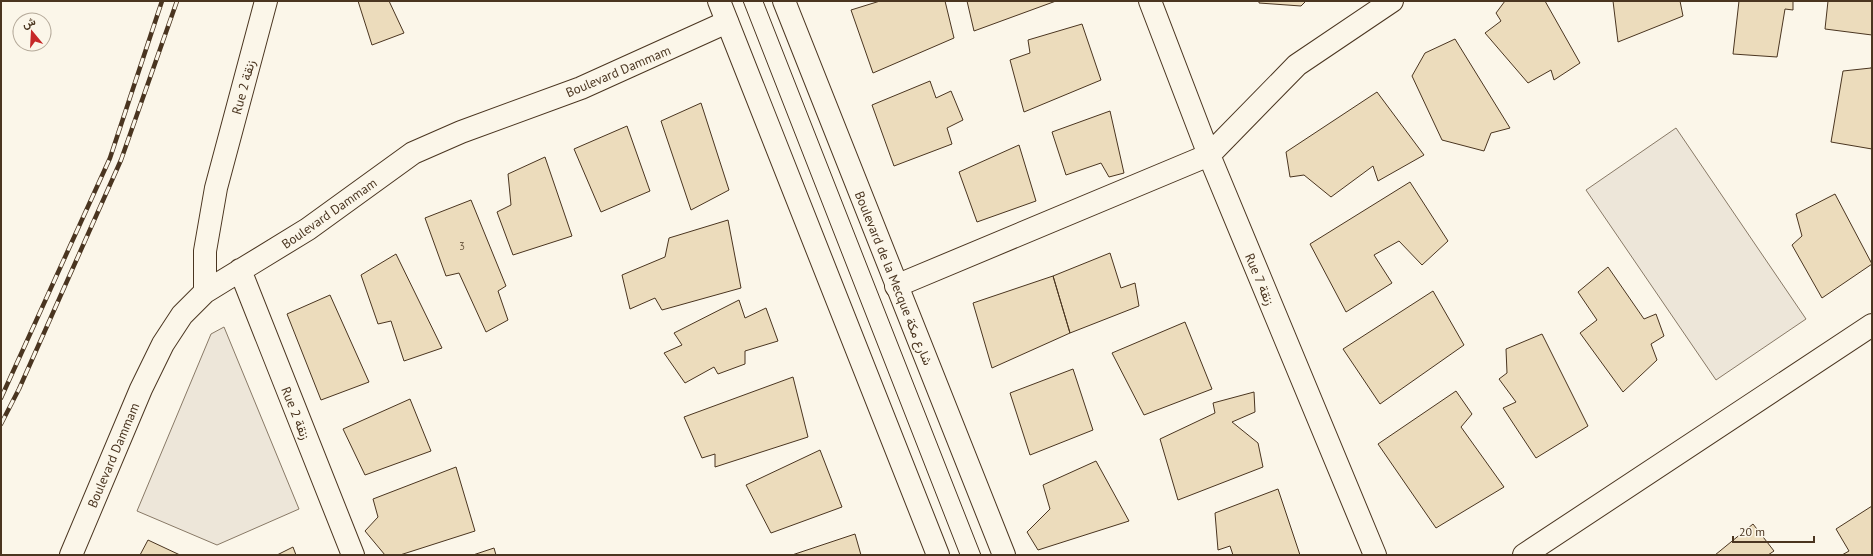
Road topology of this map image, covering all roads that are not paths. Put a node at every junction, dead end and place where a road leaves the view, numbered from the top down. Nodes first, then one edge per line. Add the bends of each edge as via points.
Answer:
1 (266, 1) edge
2 (719, 1) edge
3 (784, 1) edge
4 (1150, 1) edge
5 (1392, 1) edge
6 (727, 22) junction
7 (1209, 156) junction
8 (240, 270) junction
9 (896, 286) junction
10 (204, 292) junction
11 (1872, 325) edge
12 (71, 555) edge
13 (353, 555) edge
14 (938, 555) edge
15 (1004, 555) edge
16 (1375, 555) edge
17 (1524, 555) edge

1 - 10 street, Rue 2 زنقة via 216,188 205,251
2 - 6 street
3 - 9 street, Boulevard de la Mecque شارع مكة
4 - 7 street, Rue 7 زنقة
5 - 7 street via 1297,65
6 - 8 street, Boulevard Dammam via 581,88 413,153 308,229
6 - 14 street
7 - 9 street
7 - 16 street, Rue 7 زنقة
8 - 10 street, Boulevard Dammam
8 - 13 street, Rue 2 زنقة
9 - 15 street, Boulevard de la Mecque شارع مكة
10 - 12 street, Boulevard Dammam via 182,315 163,344 140,389
11 - 17 street

